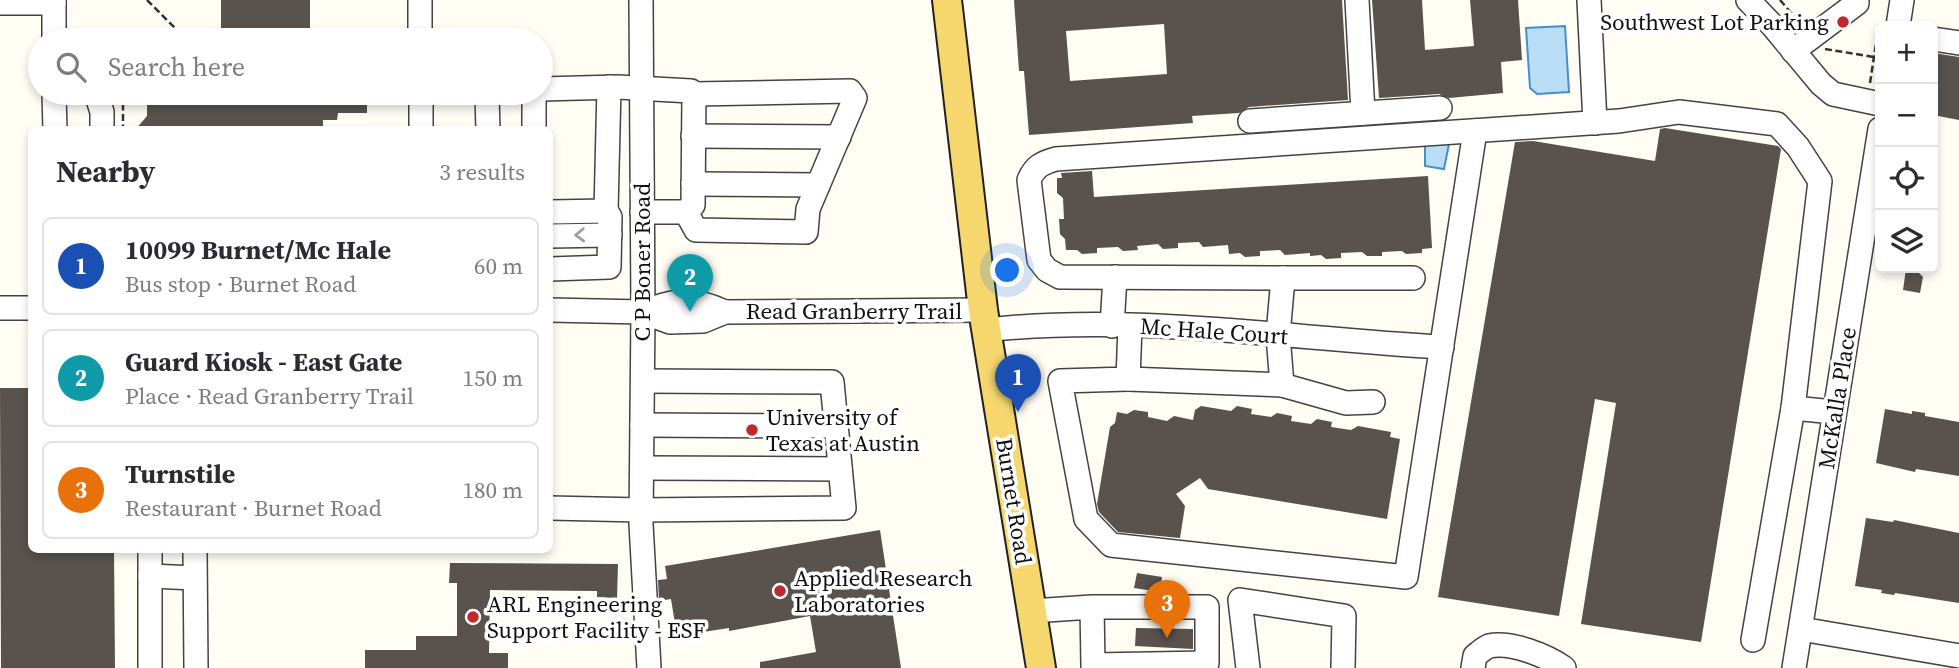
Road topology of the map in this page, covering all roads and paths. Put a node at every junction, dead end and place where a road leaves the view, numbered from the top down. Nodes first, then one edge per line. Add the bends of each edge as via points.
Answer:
1 (147, 0) edge
2 (420, 0) edge
3 (641, 0) edge
4 (947, 0) edge
5 (1357, 0) edge
6 (1589, 0) edge
7 (1748, 0) edge
8 (1780, 0) edge
9 (1857, 0) edge
10 (1902, 0) edge
11 (54, 1) edge
12 (0, 3) edge
13 (1890, 21) edge
14 (54, 28) edge
15 (175, 28) edge
16 (421, 28) edge
17 (1805, 29) dead end
18 (1938, 40) edge
19 (1959, 43) edge
20 (1822, 48) dead end
21 (1793, 51) junction
22 (1874, 57) joint
23 (609, 87) junction
24 (641, 88) junction
25 (553, 89) edge
26 (694, 94) junction
27 (1875, 96) edge
28 (54, 105) edge
29 (100, 105) edge
30 (123, 105) edge
31 (421, 105) edge
32 (487, 105) edge
33 (534, 105) edge
34 (1440, 108) dead end
35 (1363, 113) junction
36 (1250, 121) dead end
37 (1595, 123) junction
38 (54, 126) edge
39 (102, 126) edge
40 (123, 126) edge
41 (421, 126) edge
42 (488, 126) edge
43 (534, 126) edge
44 (1475, 131) junction
45 (694, 136) junction
46 (839, 136) junction
47 (1877, 147) edge
48 (693, 184) junction
49 (818, 185) junction
50 (606, 211) junction
51 (553, 212) edge
52 (642, 212) junction
53 (686, 212) junction
54 (610, 234) junction
55 (553, 236) edge
56 (553, 269) edge
57 (1115, 277) junction
58 (1283, 278) junction
59 (1413, 278) dead end
60 (0, 308) edge
61 (28, 308) edge
62 (553, 310) edge
63 (643, 312) junction
64 (984, 320) junction
65 (1121, 326) junction
66 (1279, 335) junction
67 (1442, 347) junction
68 (1128, 379) junction
69 (643, 381) junction
70 (1282, 385) junction
71 (1373, 402) dead end
72 (1793, 408) junction
73 (1835, 412) junction
74 (642, 425) junction
75 (836, 426) junction
76 (642, 468) junction
77 (840, 469) junction
78 (553, 508) edge
79 (641, 517) junction
80 (150, 553) edge
81 (195, 553) edge
82 (150, 576) junction
83 (195, 578) junction
84 (1093, 607) junction
85 (1032, 611) junction
86 (1801, 629) junction
87 (1753, 640) dead end
88 (1959, 656) edge
89 (150, 668) edge
90 (196, 668) edge
91 (649, 668) edge
92 (1041, 668) edge
93 (1248, 668) edge
94 (1343, 668) edge
95 (1473, 668) edge
96 (1564, 668) edge
97 (1794, 668) edge

1 - 15 path
2 - 16 street
3 - 24 street, C P Boner Road
4 - 64 main road, Burnet Road
5 - 35 street
6 - 37 street
7 - 21 street
8 - 17 path
9 - 21 street
10 - 13 street
11 - 12 street
11 - 14 street
18 - 19 street
20 - 22 path
21 - 27 street via 1833,94
22 - 27 path
23 - 24 street
23 - 25 street
23 - 50 street
24 - 26 street
24 - 52 street, C P Boner Road
26 - 45 street
26 - 46 street via 850,91 855,98
28 - 38 street
29 - 39 street
30 - 40 path
31 - 41 street
32 - 42 street
33 - 43 street
34 - 35 street
35 - 36 street
37 - 44 street
37 - 72 street via 1692,113 1777,124 1798,147 1820,181
44 - 57 street via 1042,163 1030,180 1039,260 1060,277
44 - 67 street
45 - 46 street
45 - 48 street
46 - 49 street
47 - 73 street, McKalla Place
48 - 49 street
48 - 53 street via 693,205
49 - 53 street via 808,209 806,232 696,230
50 - 51 street
50 - 54 street
52 - 53 street
52 - 63 street, C P Boner Road
54 -> 55 street
54 - 56 street via 609,267
57 - 58 street
57 - 65 street
58 - 59 street
58 - 66 street
60 - 61 street
62 - 63 street, Read Granberry Trail
63 - 64 street, Read Granberry Trail via 670,322 703,321 725,312
63 - 69 street, C P Boner Road
64 - 65 street, Mc Hale Court
64 - 85 main road, Burnet Road
65 - 66 street, Mc Hale Court
65 - 68 street
66 - 67 street, Mc Hale Court
66 - 70 street
67 - 68 street via 1406,577 1111,545 1086,519 1060,381
68 - 70 street
69 - 74 street, C P Boner Road
69 - 75 street via 832,382
70 - 71 street via 1346,403
72 - 73 street
72 - 87 street
73 - 86 street, McKalla Place
74 - 75 street
74 - 76 street, C P Boner Road
75 - 77 street
76 - 77 street
76 - 79 street, C P Boner Road
77 - 79 street via 844,508
78 - 79 street
79 - 91 street, C P Boner Road
80 - 82 street
81 - 83 street
82 - 83 street
82 - 89 street
83 - 90 street
84 - 84 street via 1207,607 1207,663 1093,665
84 - 85 street
85 - 92 main road, Burnet Road
86 - 88 street
86 - 97 street, McKalla Place
93 - 94 street via 1240,600 1344,616
95 - 96 street via 1475,656 1487,646 1504,645 1548,657

